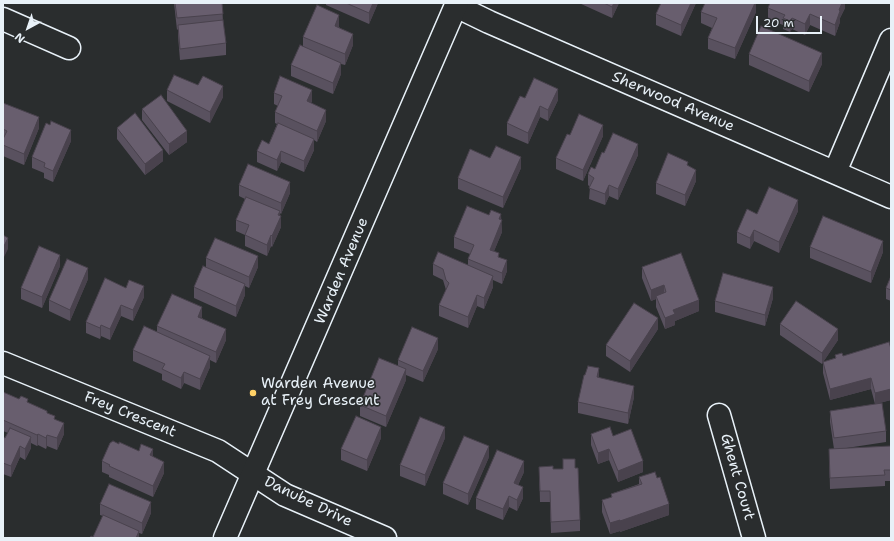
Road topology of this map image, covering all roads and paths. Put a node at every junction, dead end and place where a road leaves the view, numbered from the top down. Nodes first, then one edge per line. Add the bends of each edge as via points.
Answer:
1 (457, 4) edge
2 (3, 19) edge
3 (891, 40) edge
4 (68, 48) dead end
5 (835, 172) junction
6 (891, 197) edge
7 (3, 363) edge
8 (719, 415) dead end
9 (253, 475) junction
10 (225, 538) edge
11 (385, 538) edge
12 (754, 538) edge

1 - 5 street, Sherwood Avenue via 489,22
1 - 9 street, Warden Avenue
2 - 4 street
3 - 5 street
5 - 6 street, Sherwood Avenue
7 - 9 street, Frey Crescent via 218,451
8 - 12 street, Ghent Court
9 - 10 street, Warden Avenue
9 - 11 street, Danube Drive via 285,495

